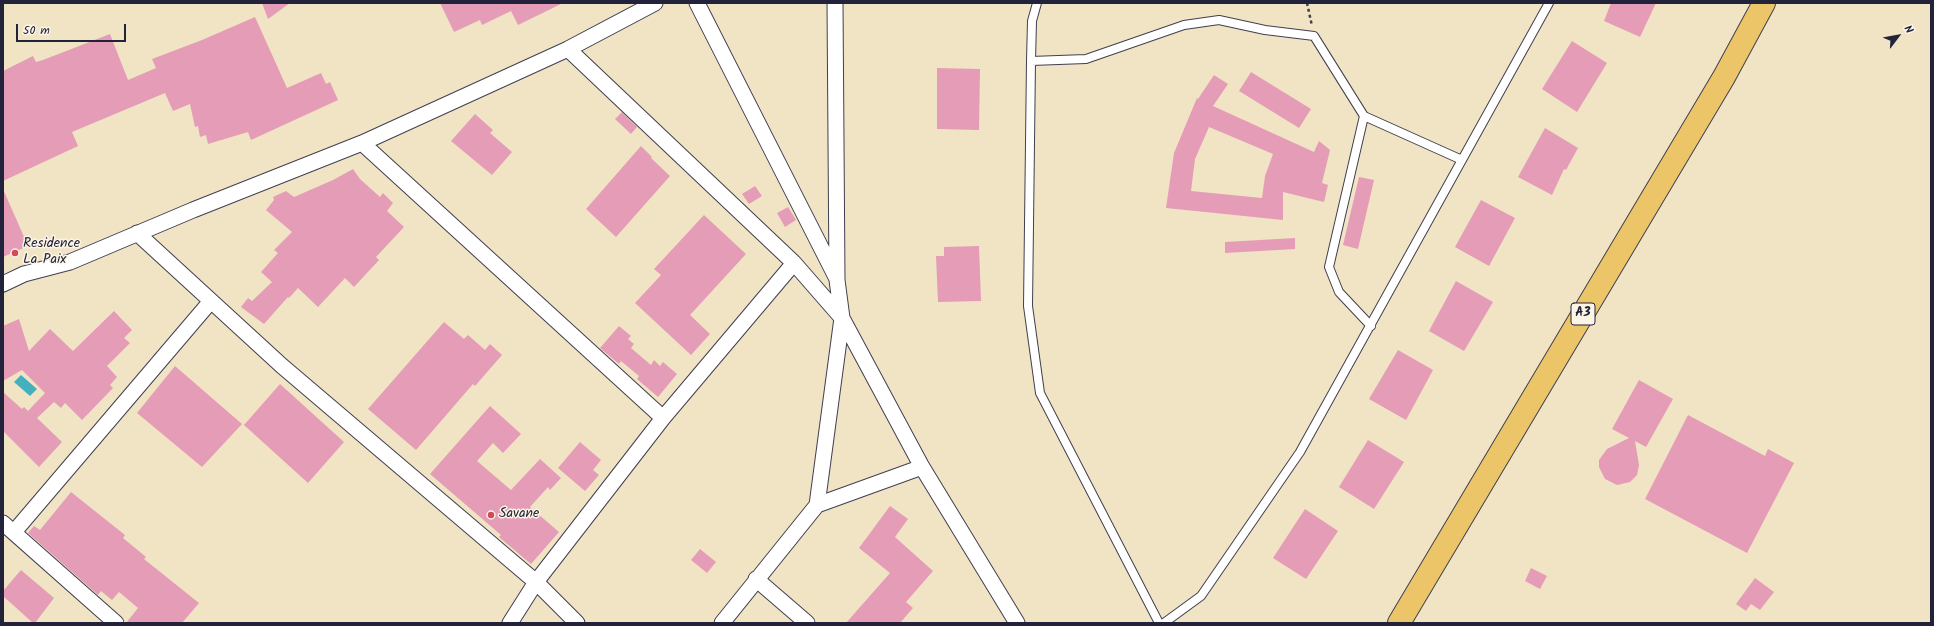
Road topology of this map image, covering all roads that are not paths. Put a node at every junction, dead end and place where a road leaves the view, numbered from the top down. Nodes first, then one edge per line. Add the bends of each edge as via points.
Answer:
1 (655, 3) edge
2 (697, 3) edge
3 (835, 3) edge
4 (1037, 3) edge
5 (1549, 3) edge
6 (1764, 3) edge
7 (568, 49) junction
8 (1031, 61) junction
9 (1364, 116) junction
10 (362, 143) junction
11 (1462, 160) junction
12 (137, 233) junction
13 (794, 263) junction
14 (837, 280) junction
15 (3, 284) edge
16 (211, 301) junction
17 (842, 318) junction
18 (1370, 326) junction
19 (663, 418) junction
20 (922, 467) junction
21 (817, 505) junction
22 (9, 528) edge
23 (756, 579) junction
24 (536, 582) junction
25 (116, 623) edge
26 (510, 623) edge
27 (576, 623) edge
28 (722, 623) edge
29 (807, 623) edge
30 (1017, 623) edge
31 (1159, 623) edge
32 (1164, 623) edge
33 (1399, 623) edge

1 - 7 street
2 - 14 street
3 - 14 street
4 - 8 lane via 1032,21
5 - 11 lane
6 - 33 highway, A3 via 1720,84
7 - 10 street
7 - 13 street
8 - 9 lane via 1086,58 1184,25 1219,20 1265,30 1314,36
8 - 31 lane via 1028,306 1040,393
9 - 11 lane
9 - 18 lane via 1329,267 1339,292
10 - 12 street
10 - 19 street
11 - 18 lane
12 - 15 street via 70,262 24,274
12 - 16 street
13 - 17 street
13 - 19 street
14 - 17 street
16 - 22 street
16 - 24 street via 282,366
17 - 20 street
17 - 21 street
18 - 32 lane via 1300,452 1201,596
19 - 24 street
20 - 21 street
20 - 30 street
21 - 23 street
22 - 25 street
23 - 28 street
23 - 29 street
24 - 26 street
24 - 27 street

